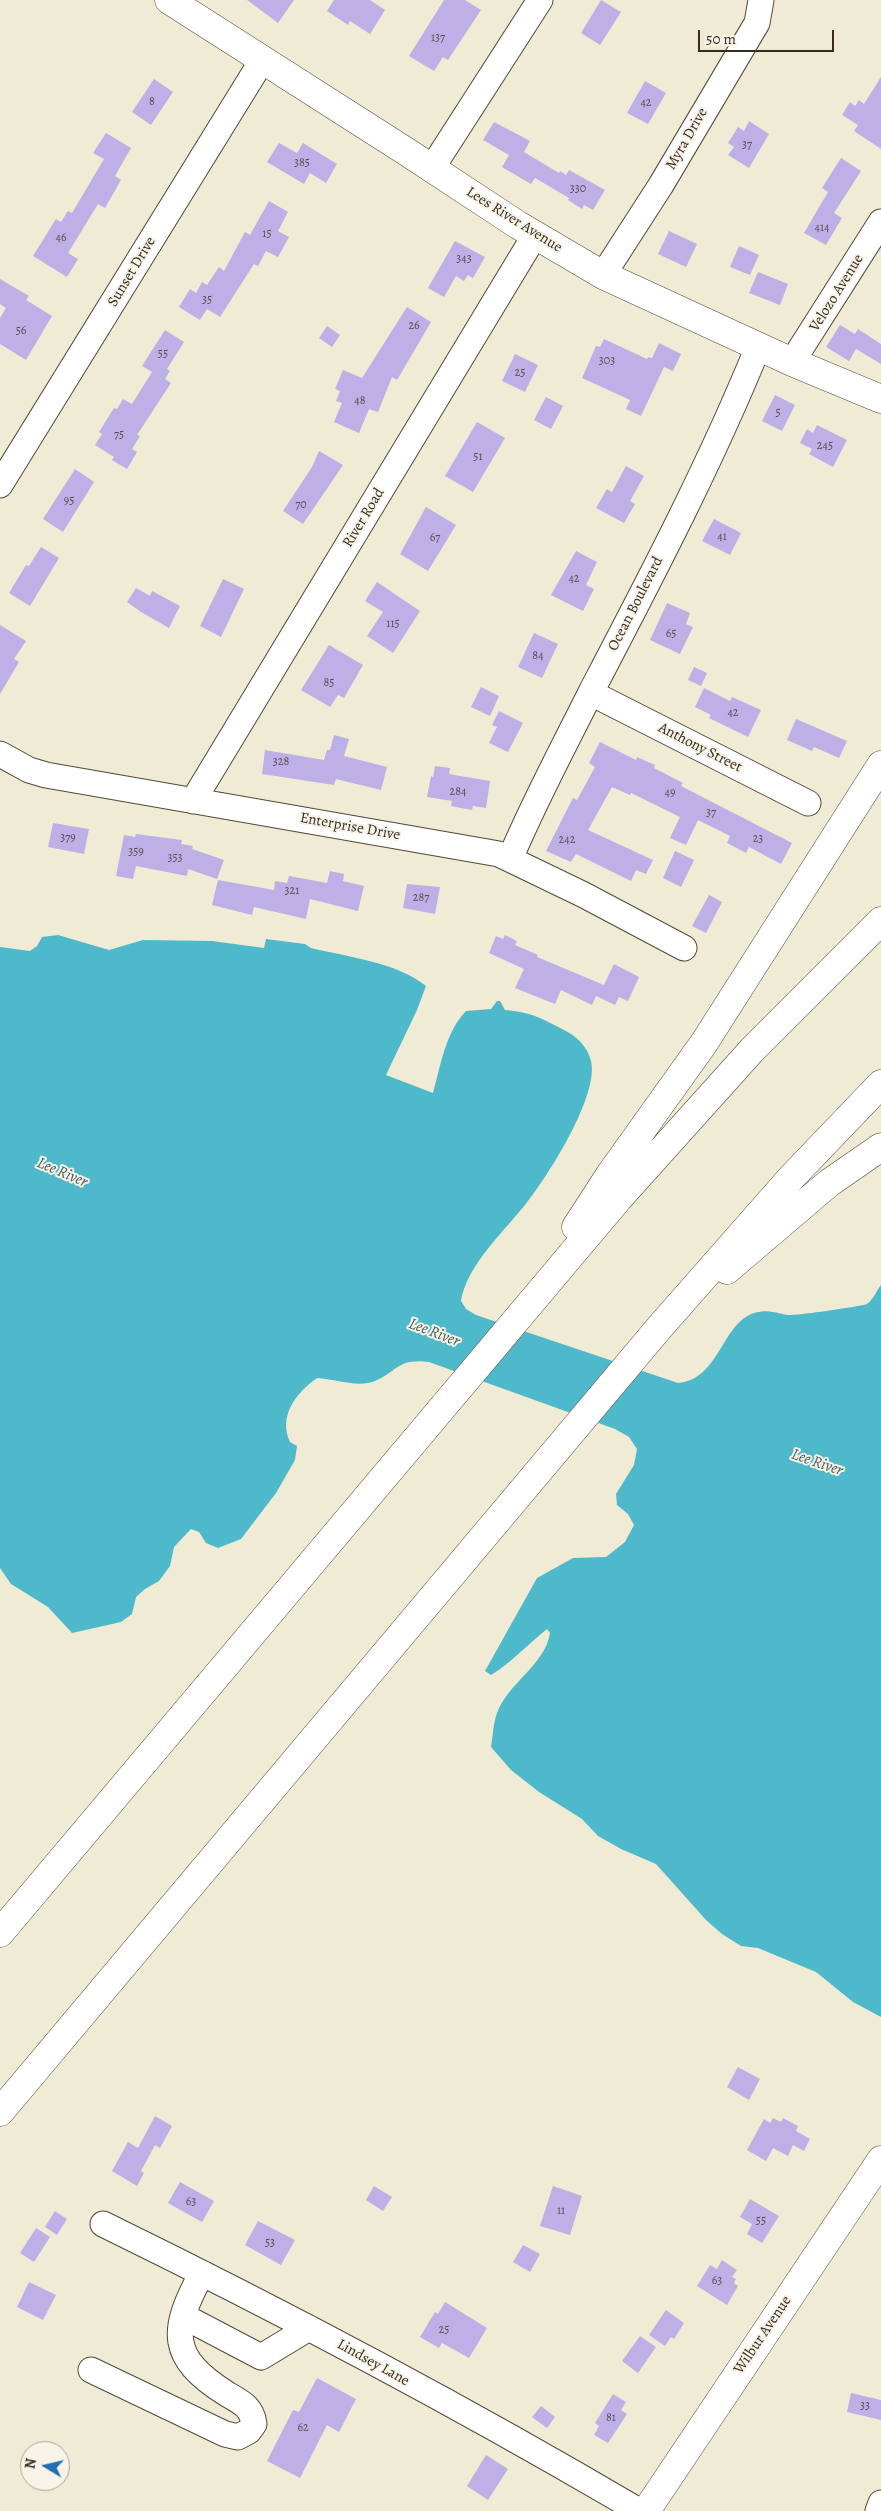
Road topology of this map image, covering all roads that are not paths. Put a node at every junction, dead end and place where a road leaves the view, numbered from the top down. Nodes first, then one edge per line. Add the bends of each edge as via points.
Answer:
1 (169, 0) edge
2 (540, 0) edge
3 (761, 0) edge
4 (263, 59) junction
5 (432, 168) junction
6 (881, 222) edge
7 (536, 235) junction
8 (603, 274) junction
9 (758, 347) junction
10 (792, 362) junction
11 (881, 399) edge
12 (0, 485) edge
13 (591, 694) junction
14 (0, 754) edge
15 (881, 765) edge
16 (193, 801) junction
17 (808, 803) dead end
18 (510, 859) junction
19 (881, 921) edge
20 (684, 948) dead end
21 (881, 1084) edge
22 (881, 1147) edge
23 (527, 1307) junction
24 (660, 1328) junction
25 (0, 1933) edge
26 (0, 2112) edge
27 (881, 2160) edge
28 (103, 2224) dead end
29 (202, 2273) junction
30 (183, 2316) junction
31 (309, 2328) junction
32 (91, 2370) dead end
33 (222, 2390) junction
34 (205, 2424) junction
35 (881, 2503) edge
36 (638, 2511) edge
37 (646, 2511) edge
38 (878, 2511) edge

1 - 4 main road, Lees River Avenue
2 - 5 street
3 - 8 street, Myra Drive via 757,23 661,185
4 - 5 main road, Lees River Avenue
4 - 12 street, Sunset Drive
5 - 7 main road, Lees River Avenue
6 - 10 street, Velozo Avenue
7 - 8 main road, Lees River Avenue
7 - 16 street, River Road
8 - 9 main road, Lees River Avenue
9 - 10 main road, Lees River Avenue
9 - 13 street, Ocean Boulevard via 735,404
10 - 11 main road, Lees River Avenue
13 - 17 street, Anthony Street
13 - 18 street, Ocean Boulevard via 539,794
14 - 16 street, Enterprise Drive via 29,770 46,775
15 - 23 main road via 704,1043 588,1207
16 - 18 street, Enterprise Drive via 338,824 499,854
18 - 20 street, Enterprise Drive
19 - 23 main road via 707,1098
21 - 24 main road via 790,1179
22 - 24 main road via 829,1183
23 - 25 main road
24 - 26 main road
27 - 37 main road, Wilbur Avenue
28 - 29 street, Lindsey Lane
29 - 30 street via 188,2298
29 - 31 street, Lindsey Lane
30 - 31 street via 261,2357
30 - 33 street via 179,2329 180,2348 190,2364
31 - 36 street, Lindsey Lane
32 - 34 street
33 - 34 street
33 - 34 street via 246,2405 253,2415 254,2424 249,2432 238,2437
35 - 38 street

